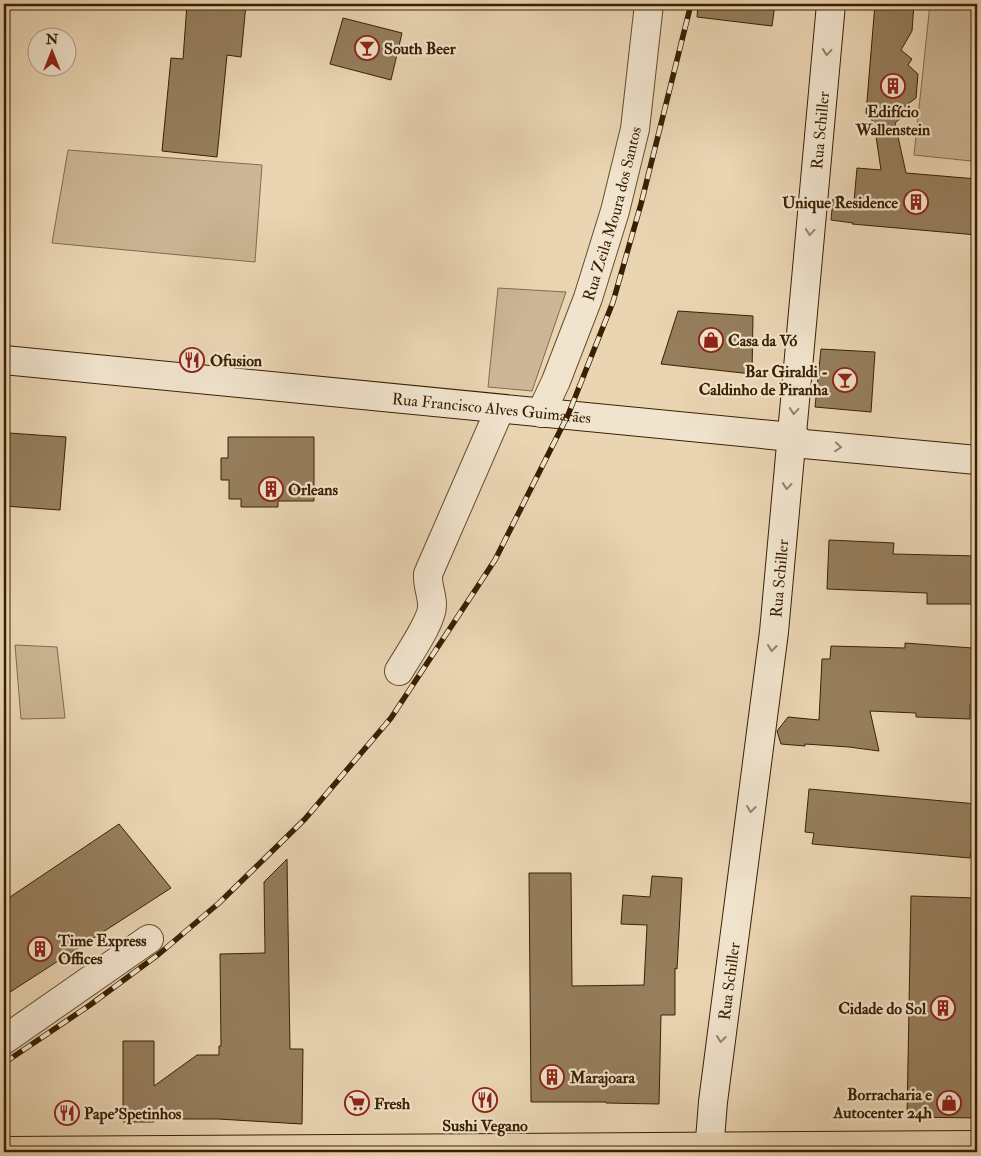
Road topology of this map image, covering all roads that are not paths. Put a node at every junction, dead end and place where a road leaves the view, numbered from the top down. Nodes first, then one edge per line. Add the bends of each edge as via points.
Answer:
1 (649, 4) edge
2 (832, 4) edge
3 (4, 360) edge
4 (500, 408) junction
5 (541, 413) junction
6 (792, 437) junction
7 (977, 460) edge
8 (399, 671) dead end
9 (149, 939) dead end
10 (4, 1040) edge
11 (977, 1145) edge
12 (709, 1149) edge
13 (4, 1151) edge

1 - 5 street, Rua Zeila Moura dos Santos via 635,129 615,211 588,298
2 -> 6 street, Rua Schiller
3 - 4 street, Rua Francisco Alves Guimarães
4 - 5 street, Rua Francisco Alves Guimarães
4 - 8 street via 428,574 432,606 429,618
5 - 6 street, Rua Francisco Alves Guimarães
6 -> 7 street, Rua Francisco Alves Guimarães via 804,444
6 -> 12 street, Rua Schiller via 774,632
9 - 10 street
11 - 12 main road
12 - 13 main road

